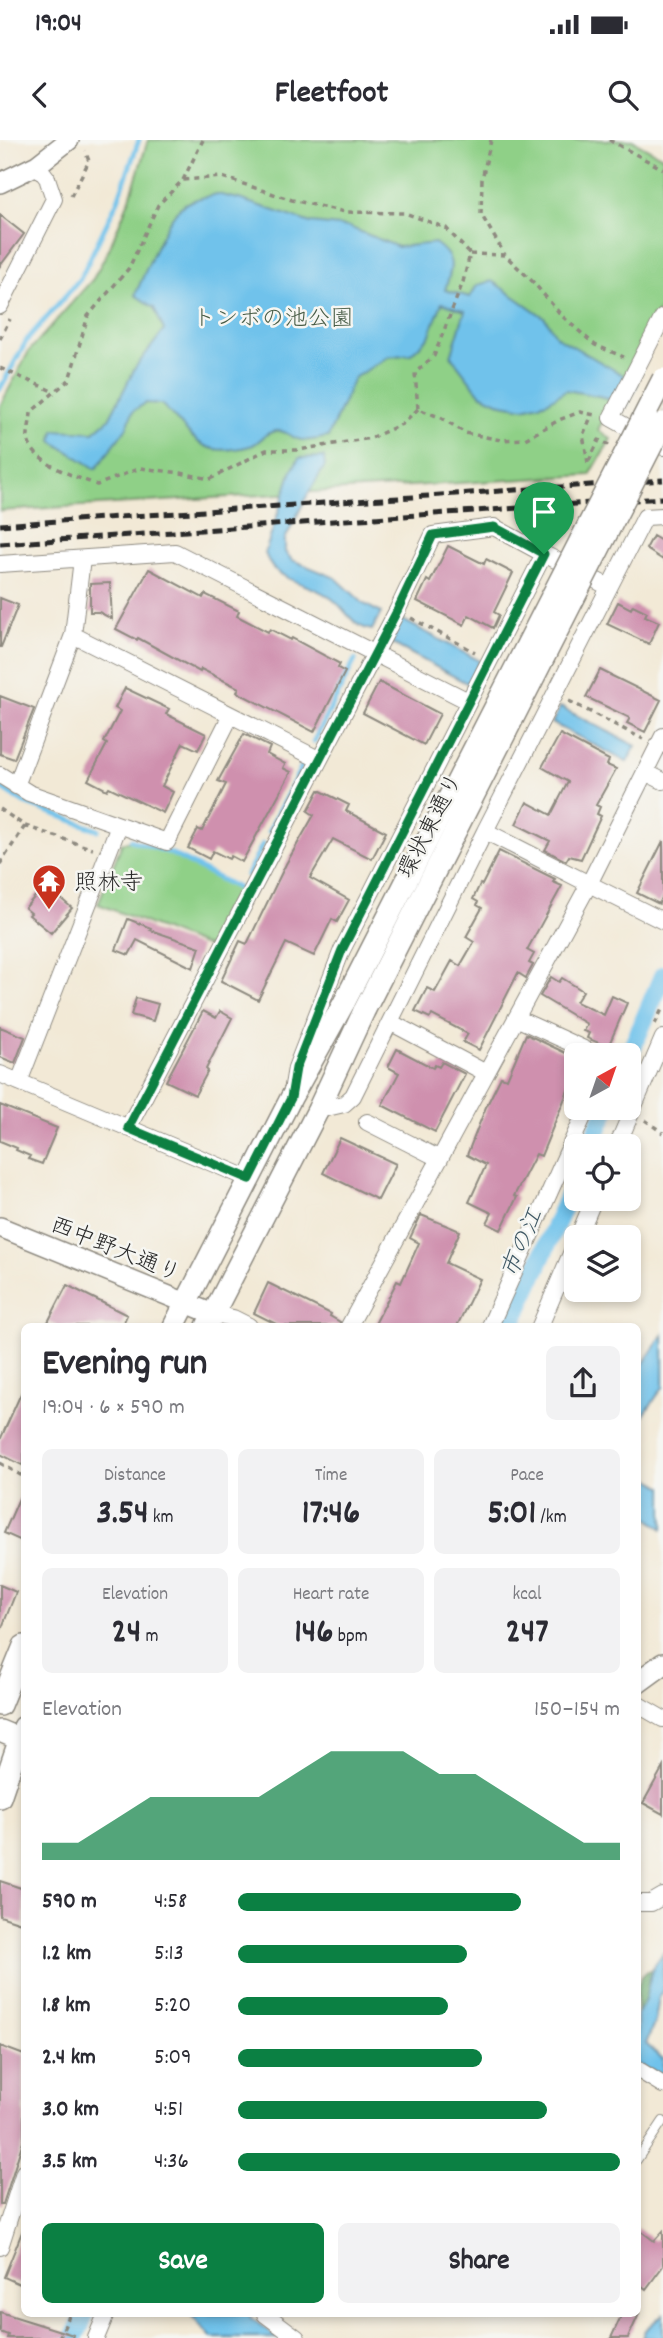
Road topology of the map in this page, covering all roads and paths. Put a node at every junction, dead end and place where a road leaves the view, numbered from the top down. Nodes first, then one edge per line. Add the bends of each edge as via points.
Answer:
1 (69, 140) edge
2 (203, 140) edge
3 (491, 140) edge
4 (609, 140) edge
5 (37, 165) junction
6 (663, 169) edge
7 (183, 180) junction
8 (0, 183) edge
9 (470, 254) junction
10 (505, 256) junction
11 (0, 306) edge
12 (663, 317) edge
13 (0, 368) edge
14 (636, 370) junction
15 (663, 379) edge
16 (53, 392) junction
17 (418, 409) junction
18 (614, 412) junction
19 (592, 414) junction
20 (663, 423) edge
21 (663, 446) edge
22 (613, 447) dead end
23 (663, 516) edge
24 (573, 525) dead end
25 (544, 554) junction
26 (82, 559) junction
27 (0, 565) edge
28 (610, 587) junction
29 (73, 635) junction
30 (373, 654) junction
31 (468, 701) junction
32 (232, 715) junction
33 (663, 736) edge
34 (318, 759) junction
35 (645, 772) junction
36 (0, 775) edge
37 (663, 781) edge
38 (16, 786) junction
39 (8, 806) dead end
40 (2, 810) edge
41 (119, 825) junction
42 (25, 826) junction
43 (485, 831) junction
44 (108, 855) junction
45 (0, 864) edge
46 (589, 884) junction
47 (663, 921) edge
48 (355, 1006) junction
49 (516, 1018) junction
50 (390, 1022) junction
51 (663, 1038) edge
52 (571, 1043) edge
53 (486, 1073) junction
54 (0, 1074) edge
55 (19, 1082) junction
56 (291, 1098) junction
57 (317, 1110) junction
58 (582, 1120) edge
59 (368, 1122) dead end
60 (128, 1128) junction
61 (622, 1134) edge
62 (440, 1159) junction
63 (250, 1179) junction
64 (0, 1227) edge
65 (564, 1270) edge
66 (186, 1303) junction
67 (210, 1320) edge
68 (176, 1323) edge
69 (243, 1323) edge
70 (351, 1323) edge
71 (491, 1323) edge
72 (541, 1323) edge
73 (0, 1462) edge
74 (21, 1475) edge
75 (21, 1653) edge
76 (663, 1664) edge
77 (641, 1680) edge
78 (0, 1705) edge
79 (641, 1706) edge
80 (663, 1719) edge
81 (17, 1734) edge
82 (0, 1797) edge
83 (663, 1896) edge
84 (641, 1903) edge
85 (641, 2071) edge
86 (663, 2085) edge
87 (663, 2121) edge
88 (641, 2154) edge
89 (21, 2192) edge
90 (18, 2213) edge
91 (0, 2247) edge
92 (69, 2317) edge
93 (105, 2317) edge
94 (269, 2317) edge
95 (59, 2338) edge
96 (96, 2338) edge
97 (297, 2338) edge

1 - 5 street
2 - 7 path
3 - 10 path via 482,179 481,214
4 - 6 path
5 - 8 street
5 - 11 street via 54,199
7 - 9 path via 222,177 345,212 405,213 446,228
7 - 16 path via 158,205 129,268 89,316 69,380
9 - 10 path
9 - 17 path via 434,356 415,373
10 - 14 path via 595,345
12 - 14 street
13 - 16 path
14 - 18 street
15 - 48 main road, 環状東通り, bridge
16 - 17 path via 31,412 28,440 39,457 97,485 141,468 210,479 266,450 298,450 371,438 402,424
17 - 19 path via 465,433 501,440 525,439 569,416
18 - 19 path
18 - 21 street
19 - 22 path via 583,435 588,463 599,440
20 - 48 main road, 環状東通り, bridge
23 - 28 street via 645,517
24 - 25 path via 561,519
25 - 28 street
25 - 30 street via 494,527 433,535
25 - 31 street
26 - 27 street
26 - 29 street
26 - 30 street via 175,552
28 - 43 street
29 - 32 street
29 - 38 street
30 - 31 street
30 - 34 street
31 - 56 street via 342,950 296,1068
32 - 34 street
32 - 41 street via 167,842
33 - 35 street
34 - 60 street
35 - 37 street
35 - 46 street
36 - 38 street
38 - 41 street
39 - 40 path
40 - 42 path
41 - 44 street
42 - 44 path
42 - 45 path
43 - 46 street
43 - 50 street
44 - 55 street
46 - 47 street
46 - 49 street
48 - 56 main road, 環状東通り
48 - 57 main road, 環状東通り
49 - 52 street
49 - 53 street
50 - 53 street
50 - 57 street via 353,1096 344,1104
51 - 61 street
53 - 62 street
54 - 55 street
55 - 60 street
56 - 63 main road, 環状東通り
57 - 67 main road, 環状東通り
58 - 71 street
59 - 62 street
60 - 63 street
62 - 70 street
63 - 66 main road, 環状東通り
64 - 66 street, 西中野大通り
65 - 72 street
66 - 67 street, 西中野大通り
66 - 68 main road, 環状東通り
67 - 69 street via 233,1318
73 - 74 path
75 - 78 main road
76 - 77 main road
79 - 80 street
81 - 82 main road
83 - 84 street
85 - 86 street
87 - 88 lane
89 - 90 street
90 - 91 street
92 - 95 path
93 - 96 street
94 - 97 street

